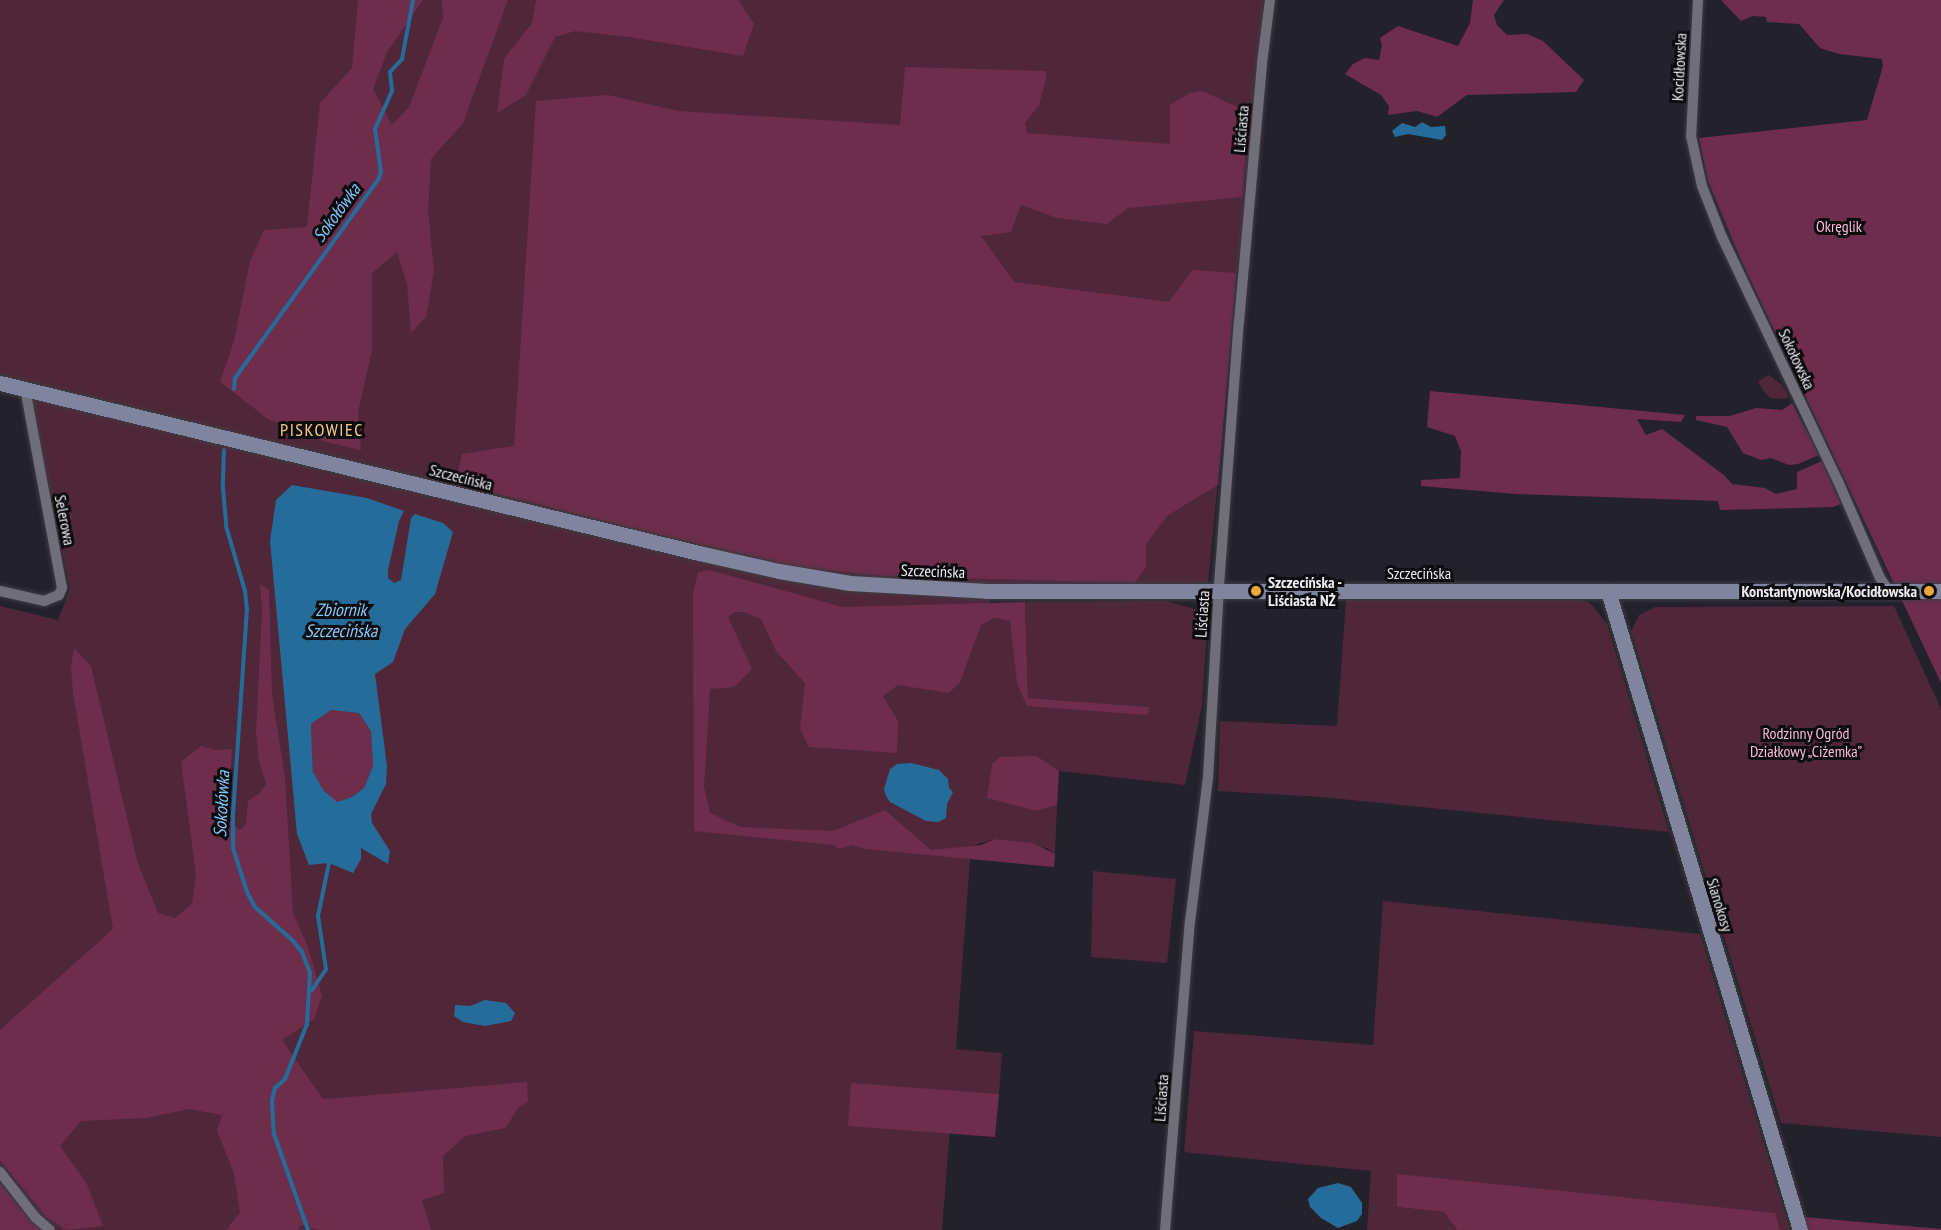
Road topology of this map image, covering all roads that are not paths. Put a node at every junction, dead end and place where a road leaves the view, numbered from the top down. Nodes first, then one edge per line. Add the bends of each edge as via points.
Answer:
1 (1270, 0) edge
2 (1698, 0) edge
3 (1691, 136) joint
4 (0, 383) edge
5 (25, 389) junction
6 (0, 591) edge
7 (1219, 591) junction
8 (1608, 591) junction
9 (1889, 591) junction
10 (1941, 591) edge
11 (0, 1172) edge
12 (50, 1230) edge
13 (1165, 1230) edge
14 (1800, 1230) edge

1 - 7 street, Liściasta via 1241,299
2 - 3 street, Kocidłowska
3 - 9 street, Sokołowska via 1697,169 1718,229
4 - 5 main road, Szczecińska
5 - 6 street, Selerowa via 62,588 58,595 44,601
5 - 7 main road, Szczecińska via 699,553 827,580 943,590
7 - 8 main road, Szczecińska
7 - 13 street, Liściasta via 1208,778 1190,922
8 - 9 main road, Szczecińska
8 - 14 main road, Sianokosy
9 - 10 main road, Szczecińska
11 - 12 street

